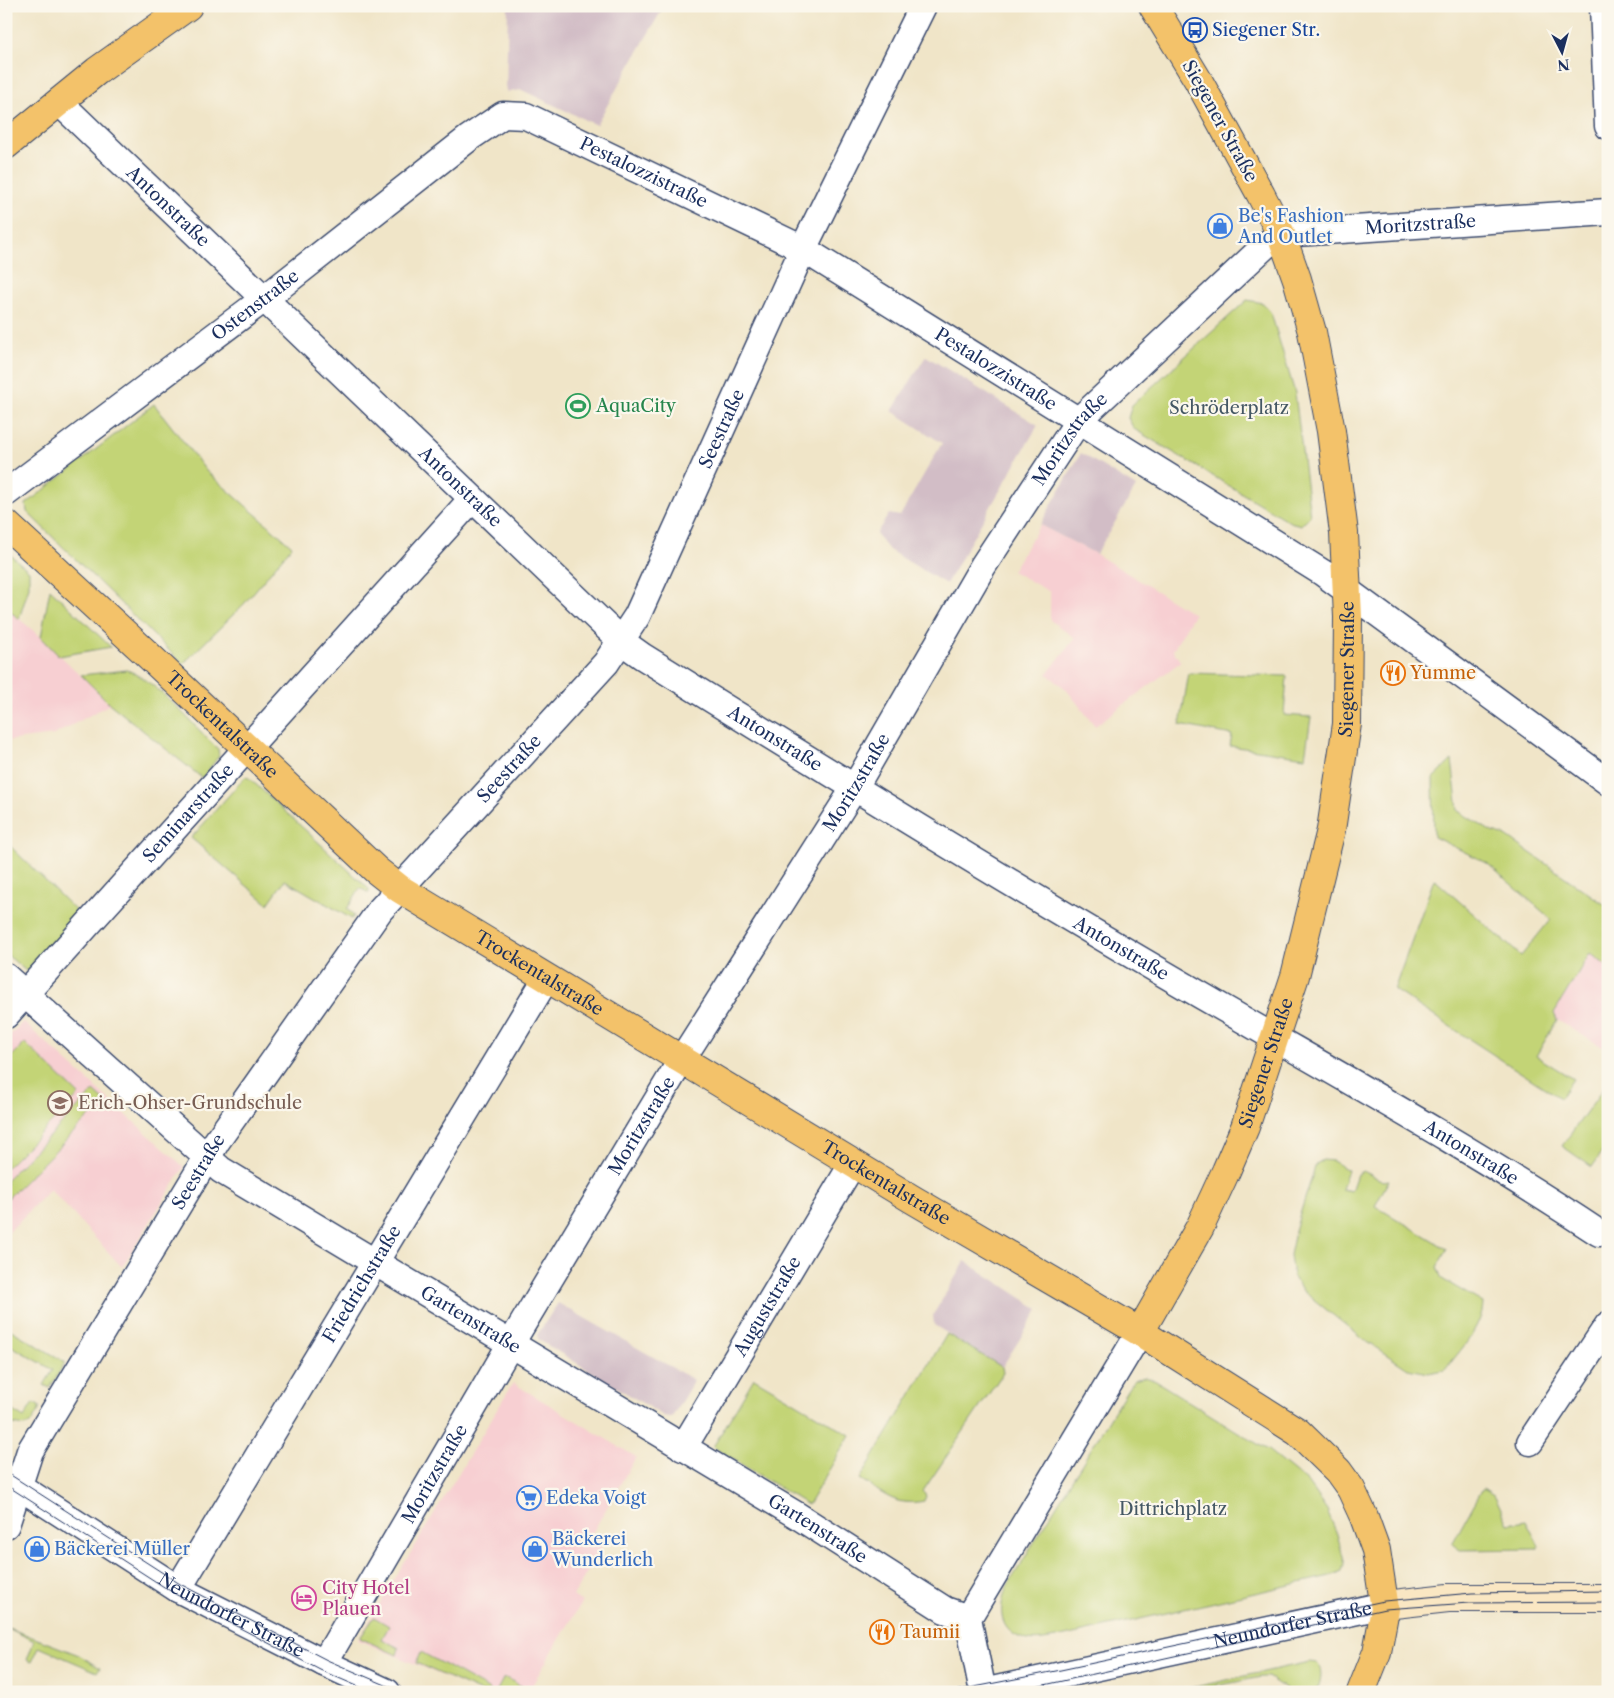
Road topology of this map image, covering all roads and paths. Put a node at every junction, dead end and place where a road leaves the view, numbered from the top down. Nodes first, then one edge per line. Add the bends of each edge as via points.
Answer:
1 (188, 6) edge
2 (923, 6) edge
3 (1153, 6) edge
4 (1603, 6) edge
5 (59, 102) junction
6 (503, 115) joint
7 (1608, 126) edge
8 (6, 145) edge
9 (1608, 212) edge
10 (1281, 234) junction
11 (804, 249) junction
12 (264, 299) junction
13 (1080, 420) junction
14 (6, 493) edge
15 (472, 499) junction
16 (6, 524) edge
17 (1347, 592) junction
18 (622, 641) junction
19 (247, 749) junction
20 (1608, 782) edge
21 (855, 787) junction
22 (400, 889) junction
23 (6, 977) edge
24 (546, 979) junction
25 (26, 995) junction
26 (6, 1015) edge
27 (1276, 1038) junction
28 (682, 1059) junction
29 (206, 1159) junction
30 (853, 1164) junction
31 (1589, 1226) dead end
32 (374, 1263) junction
33 (1608, 1325) edge
34 (1140, 1332) junction
35 (510, 1345) junction
36 (1530, 1442) dead end
37 (683, 1448) junction
38 (12, 1482) edge
39 (6, 1525) edge
40 (178, 1589) junction
41 (1608, 1598) edge
42 (1385, 1605) junction
43 (968, 1618) junction
44 (324, 1663) junction
45 (387, 1692) edge
46 (983, 1692) edge
47 (1361, 1692) edge

1 - 5 main road
2 - 11 street, Seestraße
3 - 10 main road, Siegener Straße via 1198,80
4 - 7 street
5 - 8 main road
5 - 12 street, Antonstraße
6 - 11 street, Pestalozzistraße via 526,116
6 - 12 street, Ostenstraße via 469,138
9 - 10 street, Moritzstraße
10 - 13 street, Moritzstraße
10 - 17 main road, Siegener Straße via 1306,308 1324,394 1344,533
11 - 13 street, Pestalozzistraße
11 - 18 street, Seestraße via 637,616
12 - 14 street, Ostenstraße
12 - 15 street, Antonstraße
13 - 17 street, Pestalozzistraße via 1315,568
13 - 21 street, Moritzstraße via 984,566
15 - 18 street, Antonstraße
15 - 19 street, Seminarstraße
16 - 19 main road, Trockentalstraße
17 - 20 street, Pestalozzistraße
17 - 27 main road, Siegener Straße via 1347,724 1332,830 1298,967
18 - 21 street, Antonstraße
18 - 22 street, Seestraße via 606,663
19 - 22 main road, Trockentalstraße
19 - 25 street, Seminarstraße
21 - 27 street, Antonstraße
21 - 28 street, Moritzstraße
22 - 24 main road, Trockentalstraße
22 - 29 street, Seestraße via 380,910
23 - 25 street, Gartenstraße
24 - 28 main road, Trockentalstraße
24 - 32 street, Friedrichstraße
25 - 26 street, Seminarstraße
25 - 29 street, Gartenstraße
27 - 31 street, Antonstraße via 1523,1183
27 - 34 main road, Siegener Straße via 1226,1171 1200,1227
28 - 30 main road, Trockentalstraße
28 - 35 street, Moritzstraße
29 - 32 street, Gartenstraße
29 - 38 street, Seestraße
30 - 34 main road, Trockentalstraße
30 - 37 street, Auguststraße
32 - 35 street, Gartenstraße
32 - 40 street, Friedrichstraße
33 - 36 street
34 - 42 main road via 1278,1417 1338,1471 1351,1489 1367,1524 1376,1550
34 - 43 street
35 - 37 street, Gartenstraße
35 - 44 street, Moritzstraße
37 - 43 street, Gartenstraße via 798,1516 945,1610
38 - 39 street, Seestraße
38 - 40 street, Neundorfer Straße
40 - 44 street, Neundorfer Straße
41 - 42 street, Neundorfer Straße via 1448,1598
42 - 46 street, Neundorfer Straße
42 - 47 main road via 1377,1652
43 - 46 street
44 - 45 street, Neundorfer Straße

